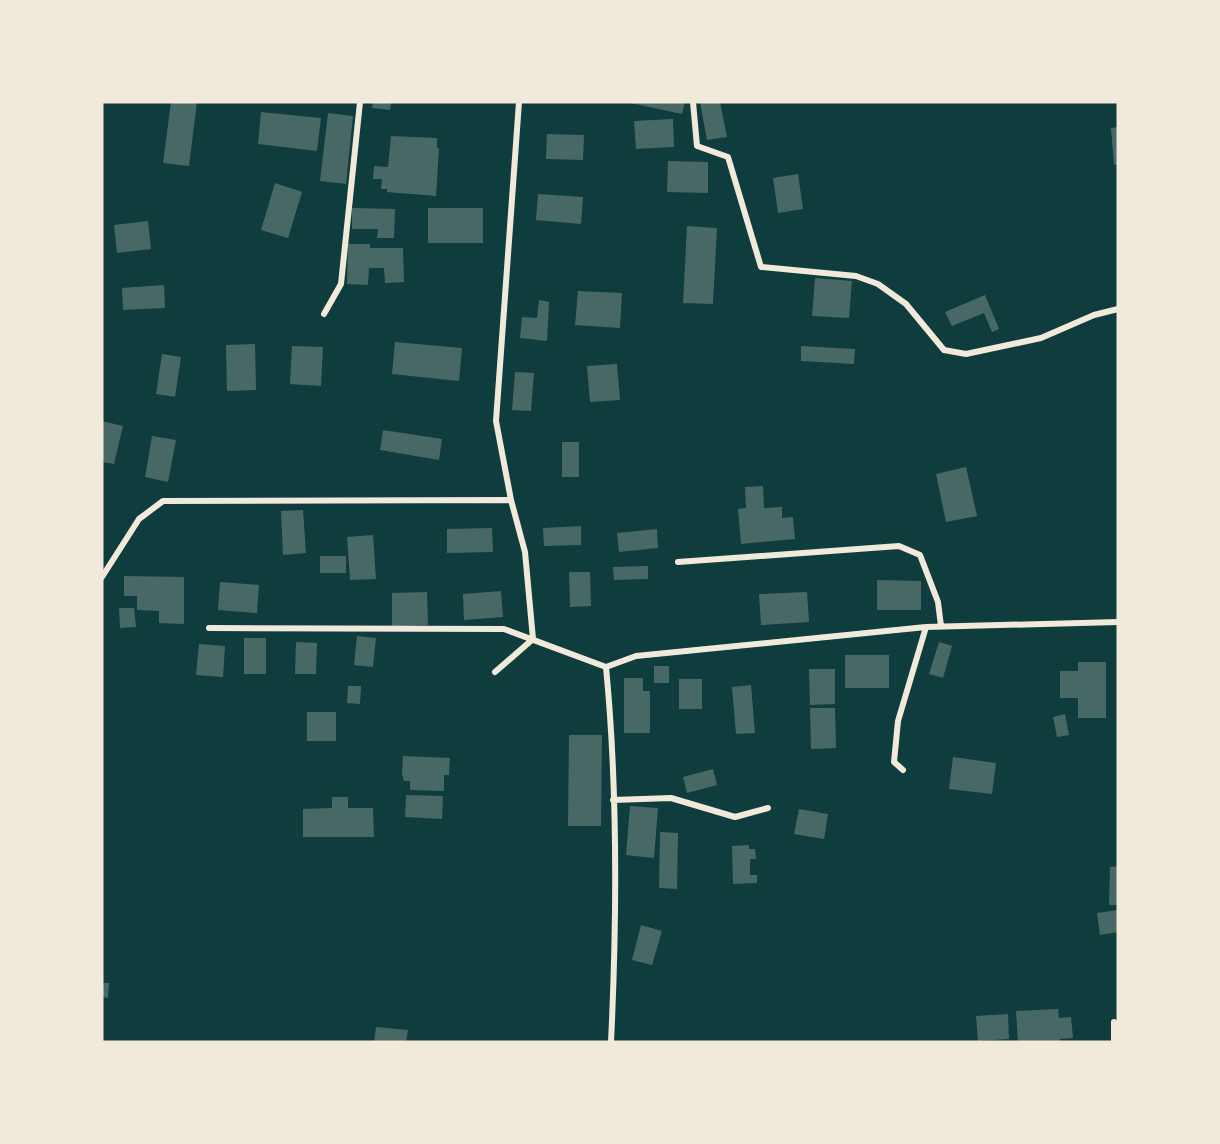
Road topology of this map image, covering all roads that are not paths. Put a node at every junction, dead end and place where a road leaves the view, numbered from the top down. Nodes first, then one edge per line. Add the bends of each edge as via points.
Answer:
1 (360, 102) edge
2 (519, 102) edge
3 (693, 102) edge
4 (1118, 309) edge
5 (324, 314) dead end
6 (511, 500) junction
7 (678, 562) dead end
8 (102, 577) edge
9 (1118, 622) edge
10 (926, 627) junction
11 (941, 627) junction
12 (209, 628) dead end
13 (533, 639) junction
14 (606, 667) junction
15 (495, 672) dead end
16 (903, 770) dead end
17 (613, 800) junction
18 (768, 808) dead end
19 (1114, 1022) dead end
20 (611, 1042) edge
21 (1114, 1042) edge

1 - 5 street via 341,284
2 - 6 street via 496,421
3 - 4 street via 697,146 728,157 760,267 856,276 878,284 906,304 944,350 966,354 1041,338
6 - 8 street via 163,501 139,519
6 - 13 street via 525,552
7 - 11 street via 899,546 920,555 938,602
9 - 11 street
10 - 11 street
10 - 14 street via 636,657
10 - 16 street via 898,721 894,762
12 - 13 street via 504,629
13 - 14 street
13 - 15 street
14 - 17 street
17 - 18 street via 671,798 735,817
17 - 20 street via 615,962
19 - 21 street

